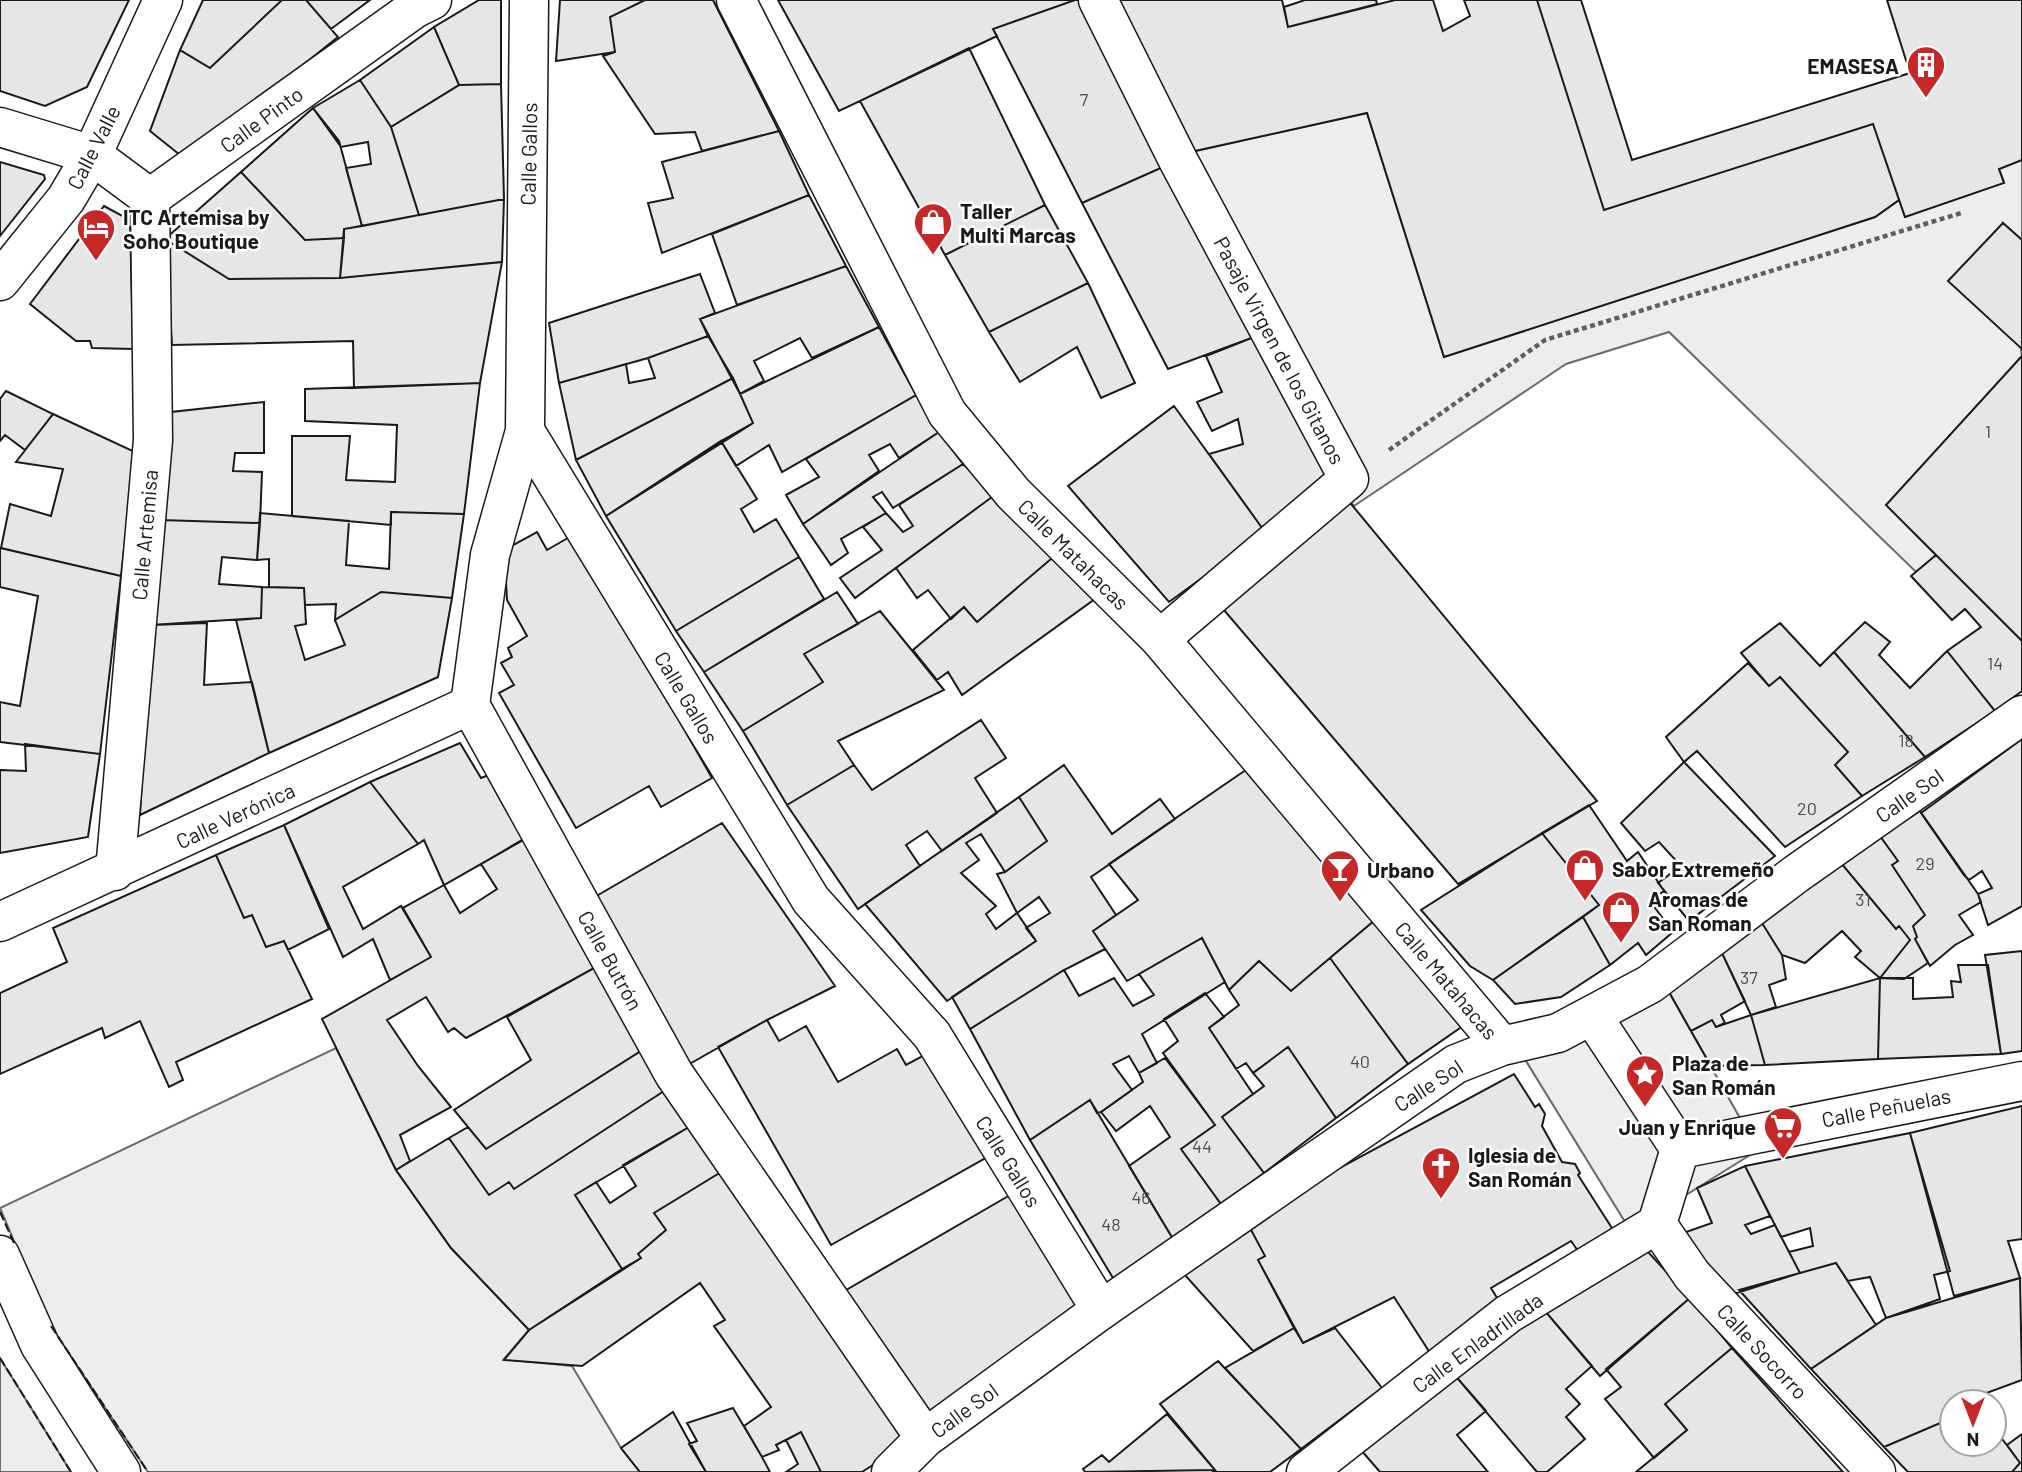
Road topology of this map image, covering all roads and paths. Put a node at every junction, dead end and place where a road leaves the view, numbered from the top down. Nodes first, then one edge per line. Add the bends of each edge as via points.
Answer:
1 (163, 0) edge
2 (432, 0) edge
3 (529, 0) edge
4 (736, 0) edge
5 (1098, 0) edge
6 (0, 127) edge
7 (92, 155) junction
8 (150, 198) junction
9 (1961, 213) dead end
10 (0, 281) edge
11 (525, 430) junction
12 (1349, 479) junction
13 (1160, 639) junction
14 (470, 705) junction
15 (2022, 715) edge
16 (115, 871) junction
17 (0, 922) edge
18 (1594, 1017) junction
19 (1502, 1046) junction
20 (2022, 1081) edge
21 (1680, 1149) junction
22 (1657, 1224) junction
23 (0, 1255) edge
24 (1101, 1310) junction
25 (925, 1438) junction
26 (1349, 1459) edge
27 (121, 1472) edge
28 (891, 1472) edge
29 (1306, 1472) edge
30 (1876, 1472) edge

1 - 7 street, Calle Valle
2 - 8 street, Calle Pinto
3 - 11 street, Calle Gallos
4 - 13 street, Calle Matahacas via 947,413 1013,493
5 - 12 street, Pasaje Virgen de los Gitanos
6 - 7 street
7 - 8 street
7 - 10 street, Calle Valle via 66,198
8 - 16 street, Calle Artemisa via 153,440
9 - 12 path via 1545,340
11 - 14 street via 490,555
11 - 24 street, Calle Gallos via 811,900 932,1035
12 - 13 street, Pasaje Virgen de los Gitanos
13 - 19 street, Calle Matahacas
14 - 16 street, Calle Verónica
14 - 25 street, Calle Butrón via 674,1074
15 - 18 street, Calle Sol via 1796,874 1650,984
16 - 17 street, Calle Verónica
18 - 19 street, Calle Sol via 1558,1033
18 - 21 street
19 - 24 street, Calle Sol via 1456,1065
20 - 21 street, Calle Peñuelas
21 - 22 street
22 - 26 street, Calle Enladrillada via 1508,1314
22 - 30 street, Calle Socorro via 1692,1275
23 - 27 street via 40,1345
24 - 25 street, Calle Sol
25 - 28 street, Calle Sol
26 - 29 street, Calle Enladrillada

